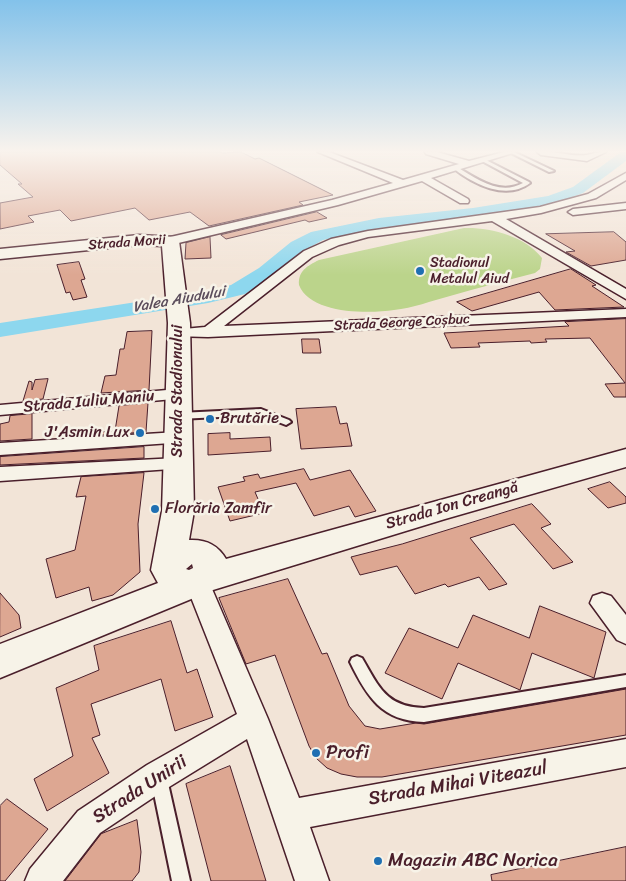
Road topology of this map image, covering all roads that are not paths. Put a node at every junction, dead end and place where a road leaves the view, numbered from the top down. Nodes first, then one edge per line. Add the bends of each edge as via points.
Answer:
1 (370, 193) edge
2 (450, 193) edge
3 (597, 193) edge
4 (464, 201) dead end
5 (626, 206) edge
6 (493, 218) junction
7 (506, 223) junction
8 (170, 241) junction
9 (0, 254) edge
10 (626, 295) edge
11 (626, 313) edge
12 (178, 328) junction
13 (208, 332) junction
14 (0, 410) edge
15 (178, 416) junction
16 (286, 422) dead end
17 (0, 449) edge
18 (626, 458) edge
19 (178, 464) junction
20 (0, 474) edge
21 (192, 571) junction
22 (602, 602) dead end
23 (626, 634) edge
24 (0, 661) edge
25 (357, 662) dead end
26 (626, 681) edge
27 (254, 719) junction
28 (626, 753) edge
29 (158, 776) junction
30 (290, 815) junction
31 (42, 881) edge
32 (181, 881) edge
33 (312, 881) edge

1 - 8 street, Strada Morii
2 - 4 street
3 - 6 street via 541,210
5 - 7 street
6 - 7 street
6 - 13 street via 368,234 335,242 308,254
7 - 10 street
8 - 9 main road, Strada Morii via 139,240
8 - 12 main road, Strada Stadionului
11 - 13 street, Strada George Coșbuc
12 - 13 street, Strada George Coșbuc
12 - 15 main road, Strada Stadionului
14 - 15 street, Strada Iuliu Maniu
15 - 16 lane via 261,412
15 - 17 street
15 - 19 main road, Strada Stadionului
18 - 21 main road, Strada Ion Creangă via 279,556
19 - 20 street
19 - 21 main road, Strada Stadionului via 178,511
21 - 24 main road, Strada Ion Creangă via 151,602
21 - 27 street
22 - 23 street
25 - 26 lane via 378,698 393,710 410,715
27 - 29 street, Strada Unirii
27 - 30 street
28 - 30 street, Strada Mihai Viteazul
29 - 31 street, Strada Unirii via 89,822
29 - 32 lane
30 - 33 street

